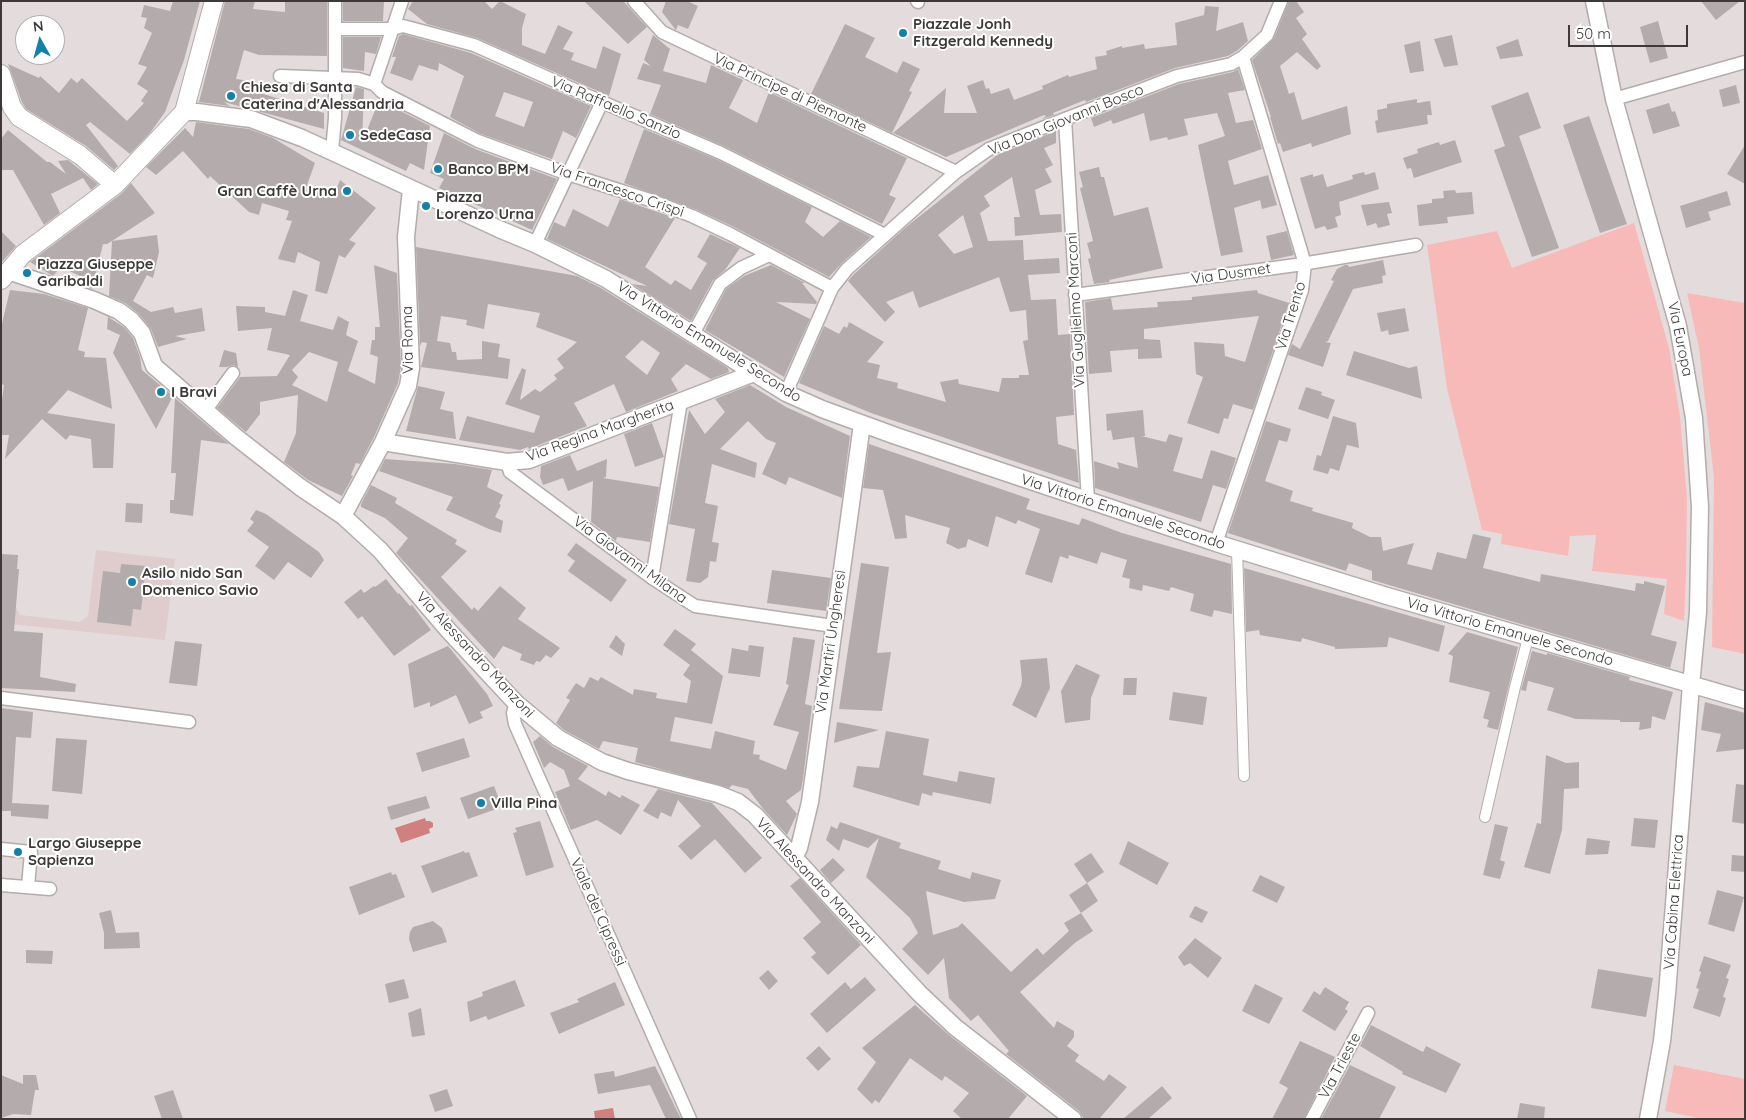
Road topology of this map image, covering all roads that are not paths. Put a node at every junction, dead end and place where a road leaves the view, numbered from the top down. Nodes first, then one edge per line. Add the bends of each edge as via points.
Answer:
1 (214, 1) edge
2 (334, 1) edge
3 (402, 1) edge
4 (634, 1) edge
5 (1280, 1) edge
6 (1594, 1) edge
7 (335, 29) junction
8 (392, 29) junction
9 (1243, 57) junction
10 (1745, 62) edge
11 (1, 74) edge
12 (280, 76) dead end
13 (334, 78) junction
14 (374, 84) junction
15 (1614, 99) junction
16 (602, 102) junction
17 (184, 112) junction
18 (1065, 119) junction
19 (332, 152) junction
20 (956, 172) junction
21 (568, 174) junction
22 (115, 185) junction
23 (411, 189) junction
24 (885, 235) junction
25 (535, 244) junction
26 (1416, 245) dead end
27 (769, 255) junction
28 (1305, 264) junction
29 (4, 275) edge
30 (832, 288) junction
31 (1075, 295) junction
32 (693, 334) junction
33 (233, 373) dead end
34 (754, 373) junction
35 (786, 393) junction
36 (681, 401) junction
37 (205, 411) junction
38 (862, 424) junction
39 (383, 442) junction
40 (507, 462) junction
41 (1088, 500) junction
42 (343, 516) junction
43 (1216, 543) junction
44 (1237, 549) junction
45 (652, 578) junction
46 (833, 626) junction
47 (1528, 638) junction
48 (1691, 685) junction
49 (1, 698) edge
50 (1745, 700) edge
51 (516, 703) junction
52 (189, 722) dead end
53 (1244, 776) dead end
54 (1485, 817) dead end
55 (1, 849) edge
56 (794, 858) junction
57 (1, 885) edge
58 (28, 887) junction
59 (50, 889) dead end
60 (1368, 1013) dead end
61 (690, 1119) edge
62 (1073, 1119) edge
63 (1312, 1119) edge
64 (1648, 1119) edge

1 - 17 main road
2 - 7 street
3 - 8 street
4 - 20 street, Via Principe di Piemonte via 662,32
5 - 9 street, Via Don Giovanni Bosco via 1267,34
6 - 15 street, Via Europa
7 - 8 street, Via Raffaello Sanzio
7 - 13 street
8 - 14 street
8 - 16 street, Via Raffaello Sanzio via 403,26 474,45
9 - 18 street, Via Don Giovanni Bosco via 1231,64 1177,76
9 - 28 street, Via Trento
10 - 15 street
11 - 22 main road via 12,107 19,117 80,155
12 - 13 street
13 - 14 street via 358,79
13 - 19 street
14 - 21 street, Via Francesco Crispi via 382,92 478,141
15 - 48 street, Via Europa via 1678,326 1694,418 1700,557
16 - 21 street
16 - 24 street, Via Raffaello Sanzio via 721,153
17 - 19 street via 250,119
17 - 22 main road
18 - 20 street, Via Don Giovanni Bosco via 989,149
18 - 31 street, Via Guglielmo Marconi
19 - 23 street, Via Vittorio Emanuele Secondo
20 - 24 street, Via Don Giovanni Bosco
21 - 25 street
21 - 27 street, Via Francesco Crispi via 692,216
22 - 29 main road via 23,254
23 - 25 street, Via Vittorio Emanuele Secondo
23 - 39 street, Via Roma via 406,237 411,368 408,386
24 - 30 street, Via Don Giovanni Bosco via 847,269
25 - 32 street, Via Vittorio Emanuele Secondo via 606,279
26 - 28 street, Via Dusmet
27 - 30 street, Via Francesco Crispi
27 - 32 street via 741,268 720,284
28 - 31 street, Via Dusmet
28 - 43 street, Via Trento via 1302,290
29 - 37 street, Via Alessandro Manzoni via 61,288 119,311 142,333 154,366
30 - 35 street, Via Don Giovanni Bosco
31 - 41 street, Via Guglielmo Marconi
32 - 34 street, Via Vittorio Emanuele Secondo
33 - 37 street
34 - 35 street, Via Vittorio Emanuele Secondo
34 - 36 street, Via Regina Margherita
35 - 38 street, Via Vittorio Emanuele Secondo
36 - 40 street, Via Regina Margherita via 530,460
36 - 45 street
37 - 42 street, Via Alessandro Manzoni via 300,487
38 - 41 street, Via Vittorio Emanuele Secondo
38 - 46 street, Via Martiri Ungheresi
39 - 40 street, Via Regina Margherita
39 - 42 street, Via Roma
40 - 45 street, Via Giovanni Milana via 510,472
41 - 43 street, Via Vittorio Emanuele Secondo
42 - 51 street, Via Alessandro Manzoni via 380,550
43 - 44 street, Via Vittorio Emanuele Secondo
44 - 47 street, Via Vittorio Emanuele Secondo
44 - 53 street
45 - 46 street, Via Giovanni Milana via 695,606
46 - 56 street, Via Martiri Ungheresi via 810,802
47 - 48 street, Via Vittorio Emanuele Secondo
47 - 54 street
48 - 50 street, Via Vittorio Emanuele Secondo
48 - 64 street, Via Cabina Elettrica via 1662,1041
49 - 52 street
51 - 56 street, Via Alessandro Manzoni via 558,738 602,762 738,802
51 - 61 street, Viale dei Cipressi via 515,724
55 - 58 street via 31,852
56 - 62 street, Via Alessandro Manzoni via 919,993 948,1020
57 - 58 street
58 - 59 street
60 - 63 street, Via Trieste

